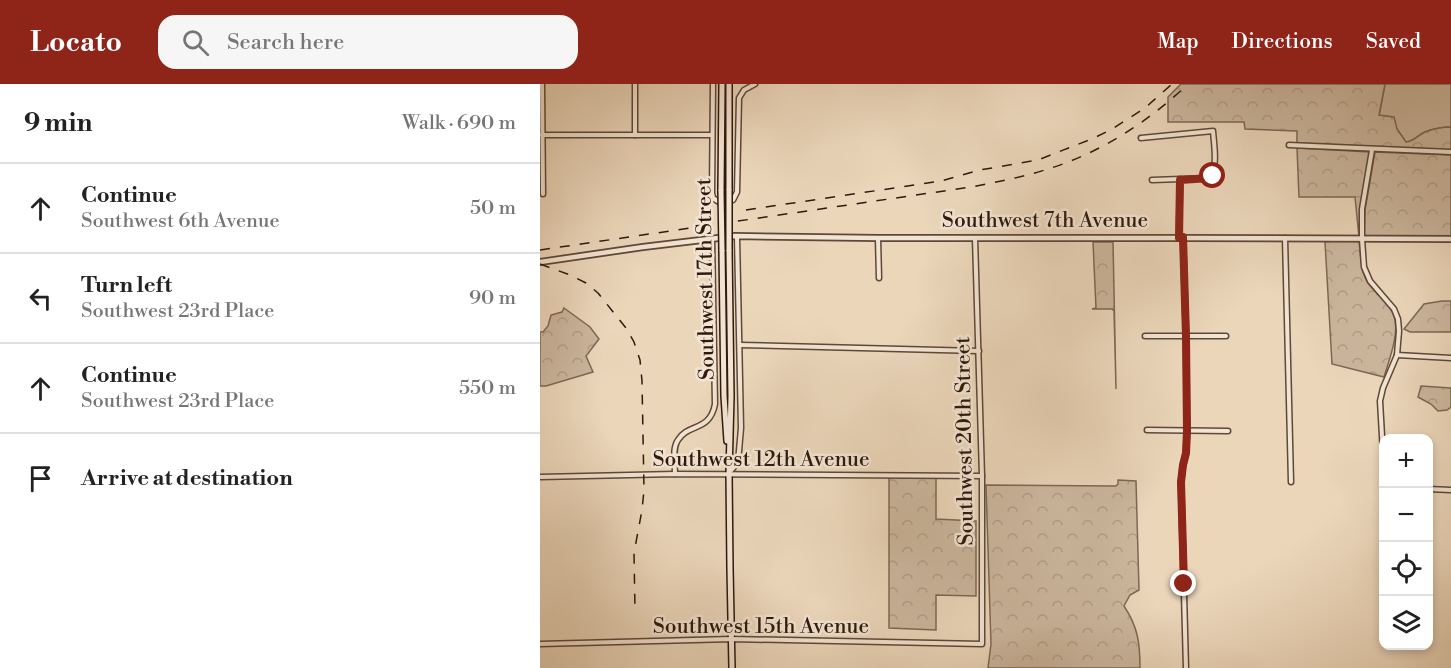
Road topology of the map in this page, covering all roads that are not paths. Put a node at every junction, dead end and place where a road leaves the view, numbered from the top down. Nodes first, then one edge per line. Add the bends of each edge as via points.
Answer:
1 (542, 84) edge
2 (635, 84) edge
3 (713, 84) edge
4 (722, 84) edge
5 (729, 84) edge
6 (755, 84) edge
7 (541, 109) edge
8 (542, 135) edge
9 (635, 135) junction
10 (712, 135) junction
11 (1141, 138) dead end
12 (1289, 145) dead end
13 (1372, 150) junction
14 (1451, 152) edge
15 (1152, 180) dead end
16 (1180, 180) junction
17 (543, 194) dead end
18 (737, 237) junction
19 (878, 238) junction
20 (975, 238) junction
21 (1181, 238) junction
22 (1285, 238) junction
23 (712, 239) junction
24 (1362, 239) junction
25 (1451, 239) edge
26 (540, 262) edge
27 (879, 278) dead end
28 (1145, 336) dead end
29 (1186, 336) junction
30 (1226, 336) dead end
31 (740, 345) junction
32 (979, 351) junction
33 (1397, 355) junction
34 (1451, 358) edge
35 (1148, 430) dead end
36 (1187, 431) junction
37 (1228, 431) dead end
38 (1381, 434) edge
39 (675, 474) junction
40 (729, 474) junction
41 (982, 476) junction
42 (540, 477) edge
43 (1291, 482) dead end
44 (1433, 489) edge
45 (1451, 490) edge
46 (732, 639) junction
47 (540, 644) edge
48 (982, 644) joint
49 (732, 668) edge
50 (1186, 668) edge

1 - 7 street
2 - 9 street
3 - 10 street
4 - 40 main road, Southwest 17th Street, bridge via 724,396
5 - 40 main road, Southwest 17th Street, bridge
6 - 10 street via 739,98 737,192 733,200 719,202 713,198
7 - 8 street
8 - 9 street
8 - 17 street
9 - 10 street
11 - 16 street via 1213,131 1213,176
12 - 13 street
13 - 14 street
13 - 24 street via 1362,209
15 - 16 street
16 - 21 street
18 - 19 street, Southwest 7th Avenue
18 - 23 street, Southwest 7th Avenue
18 - 31 street
19 - 20 street, Southwest 7th Avenue
19 - 27 street
20 - 21 street, Southwest 7th Avenue
20 - 32 street, Southwest 20th Street
21 - 22 street, Southwest 7th Avenue
21 - 29 street
22 - 24 street, Southwest 7th Avenue
22 - 43 street
23 - 26 street, Southwest 7th Avenue
23 - 39 street via 715,404 708,420 676,441
24 - 25 street, Southwest 7th Avenue
24 - 33 street via 1364,267 1370,281 1398,319
28 - 29 street
29 - 30 street
29 - 36 street
31 - 32 street
31 - 40 street via 740,447 738,462
32 - 41 street, Southwest 20th Street
33 - 34 street
33 - 38 street via 1380,401
35 - 36 street
36 - 37 street
36 - 50 street via 1181,482
39 - 40 street, Southwest 12th Avenue
39 - 42 street, Southwest 12th Avenue
40 - 41 street, Southwest 12th Avenue
40 - 46 main road, Southwest 17th Street
41 - 48 street, Southwest 20th Street
44 - 45 street
46 - 47 street, Southwest 15th Avenue
46 - 48 street, Southwest 15th Avenue
46 - 49 main road, Southwest 17th Street

